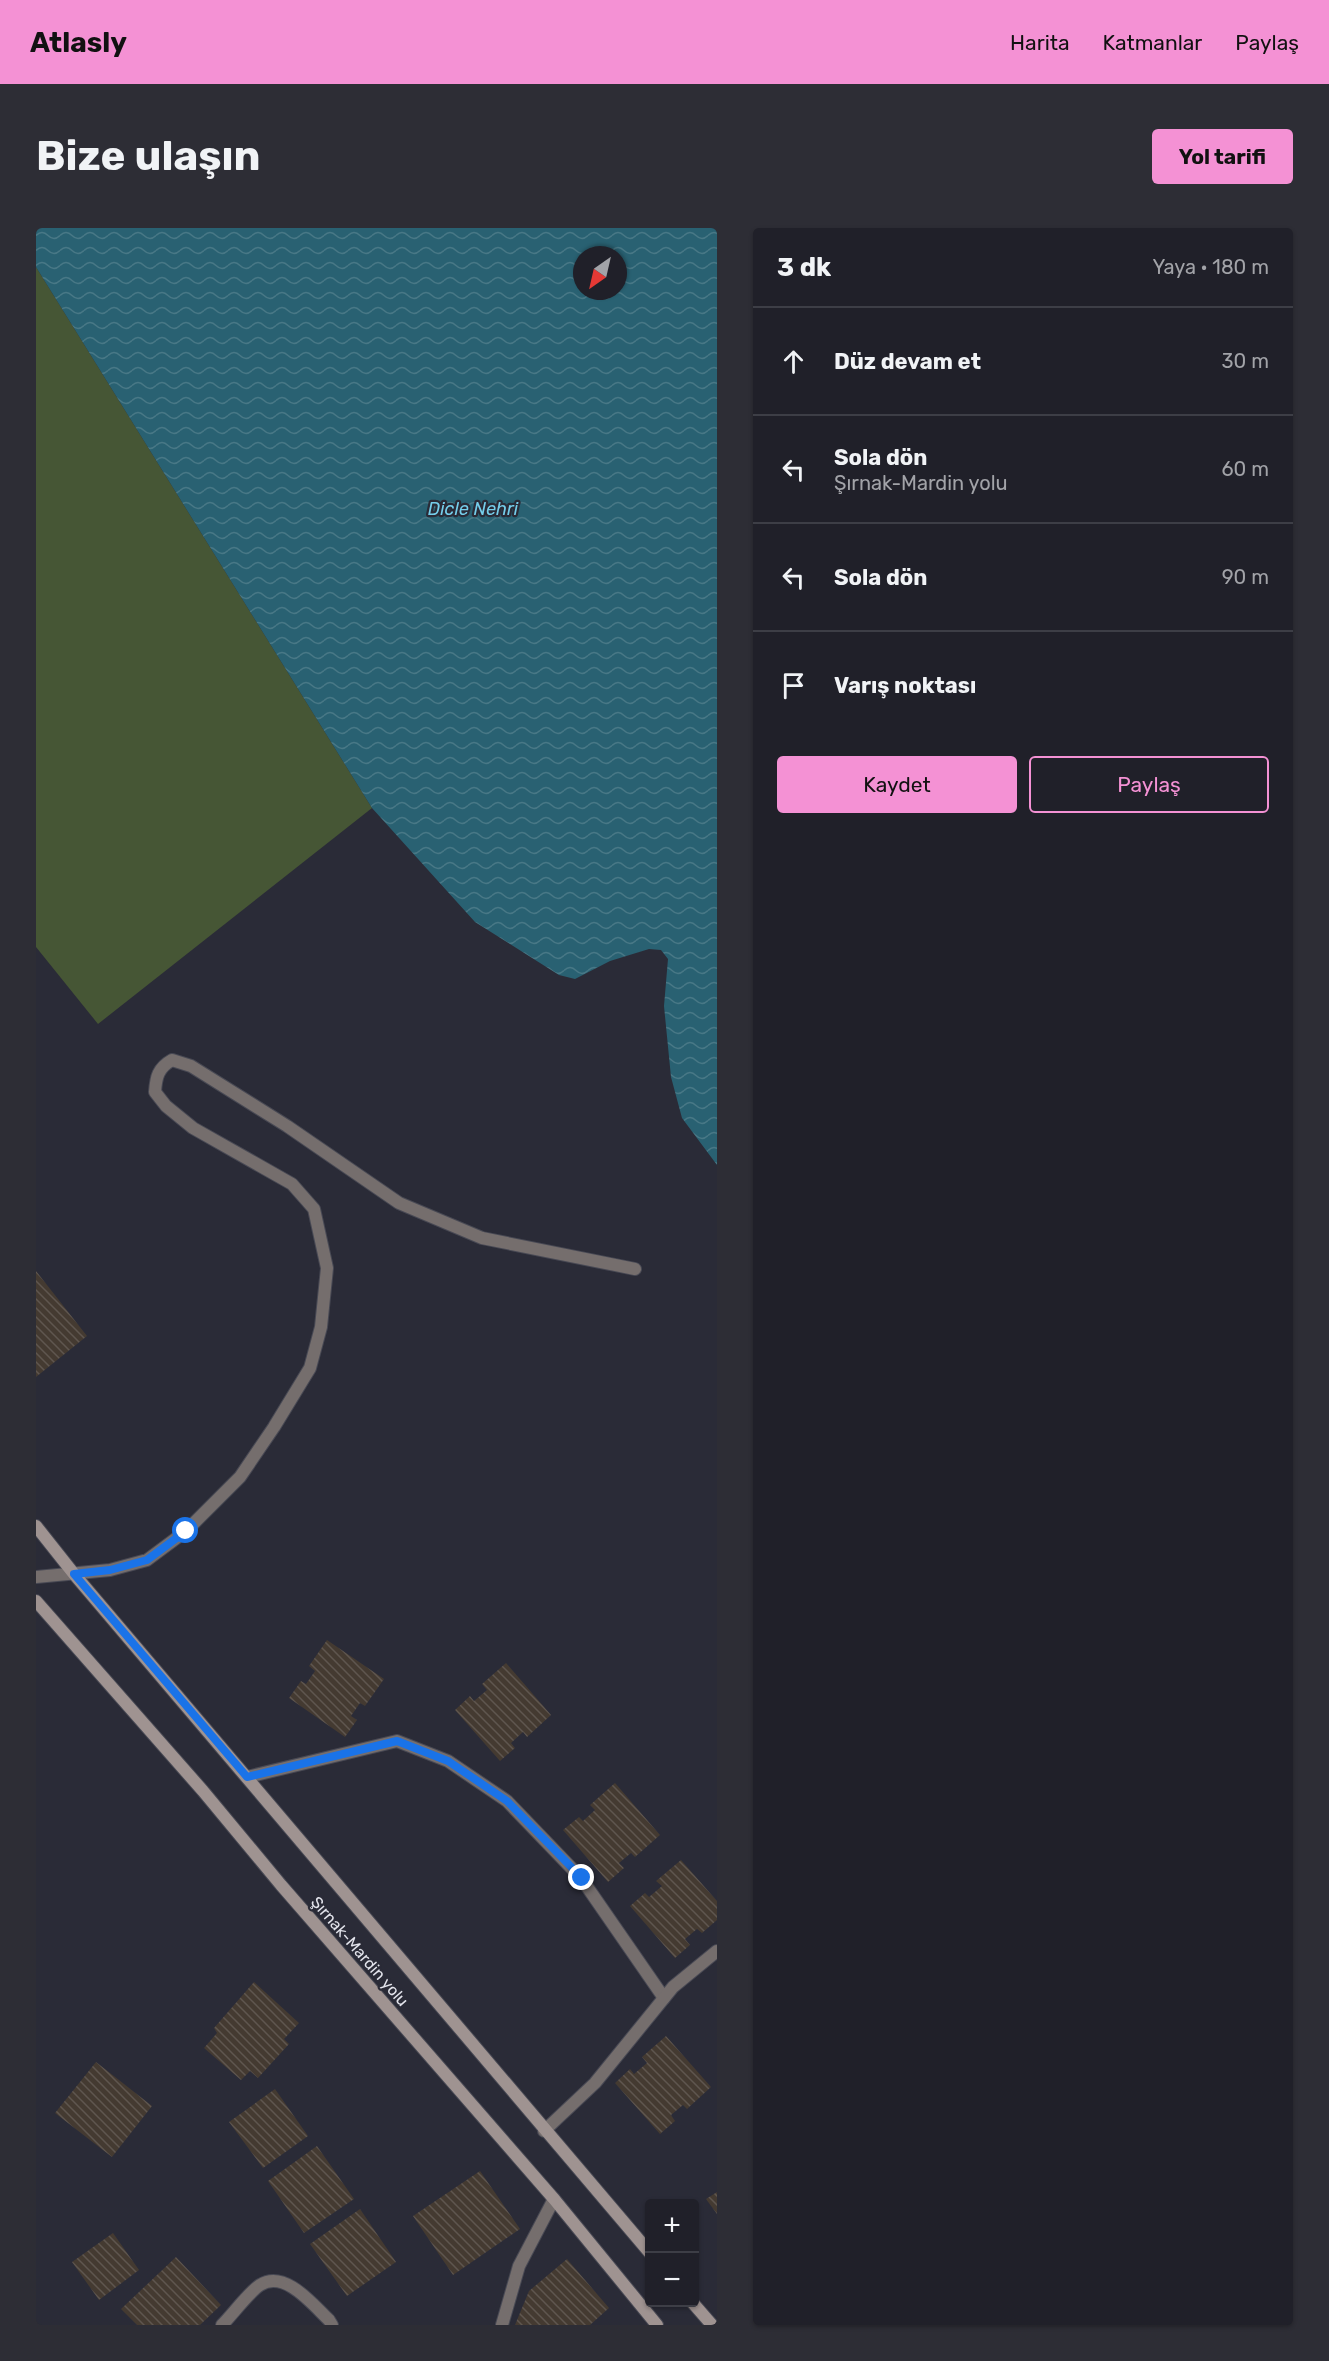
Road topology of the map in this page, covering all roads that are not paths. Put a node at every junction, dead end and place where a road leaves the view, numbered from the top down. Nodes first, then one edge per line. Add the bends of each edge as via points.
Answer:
1 (635, 1269) dead end
2 (36, 1526) edge
3 (74, 1574) junction
4 (36, 1577) edge
5 (36, 1601) edge
6 (247, 1777) junction
7 (717, 1951) edge
8 (664, 1998) junction
9 (544, 2131) junction
10 (554, 2199) junction
11 (645, 2247) edge
12 (696, 2307) edge
13 (222, 2325) edge
14 (332, 2325) edge
15 (502, 2325) edge
16 (657, 2325) edge
17 (712, 2325) edge

1 - 3 street via 482,1238 399,1203 191,1066 172,1060 161,1066 156,1079 155,1092 166,1106 193,1128 292,1184 314,1209 327,1268 321,1327 310,1368 274,1427 240,1477 194,1523 147,1560
2 - 3 main road, Şırnak-Mardin yolu
3 - 4 street
3 - 6 main road, Şırnak-Mardin yolu
5 - 10 main road, Şırnak-Mardin yolu
6 - 8 street via 397,1741 448,1761 507,1801 582,1878
6 - 9 main road, Şırnak-Mardin yolu
7 - 8 street
8 - 9 street via 594,2083
9 - 11 main road, Şırnak-Mardin yolu
10 - 15 street via 519,2266
10 - 16 main road, Şırnak-Mardin yolu
12 - 17 main road
13 - 14 street via 261,2284 275,2281 289,2283

